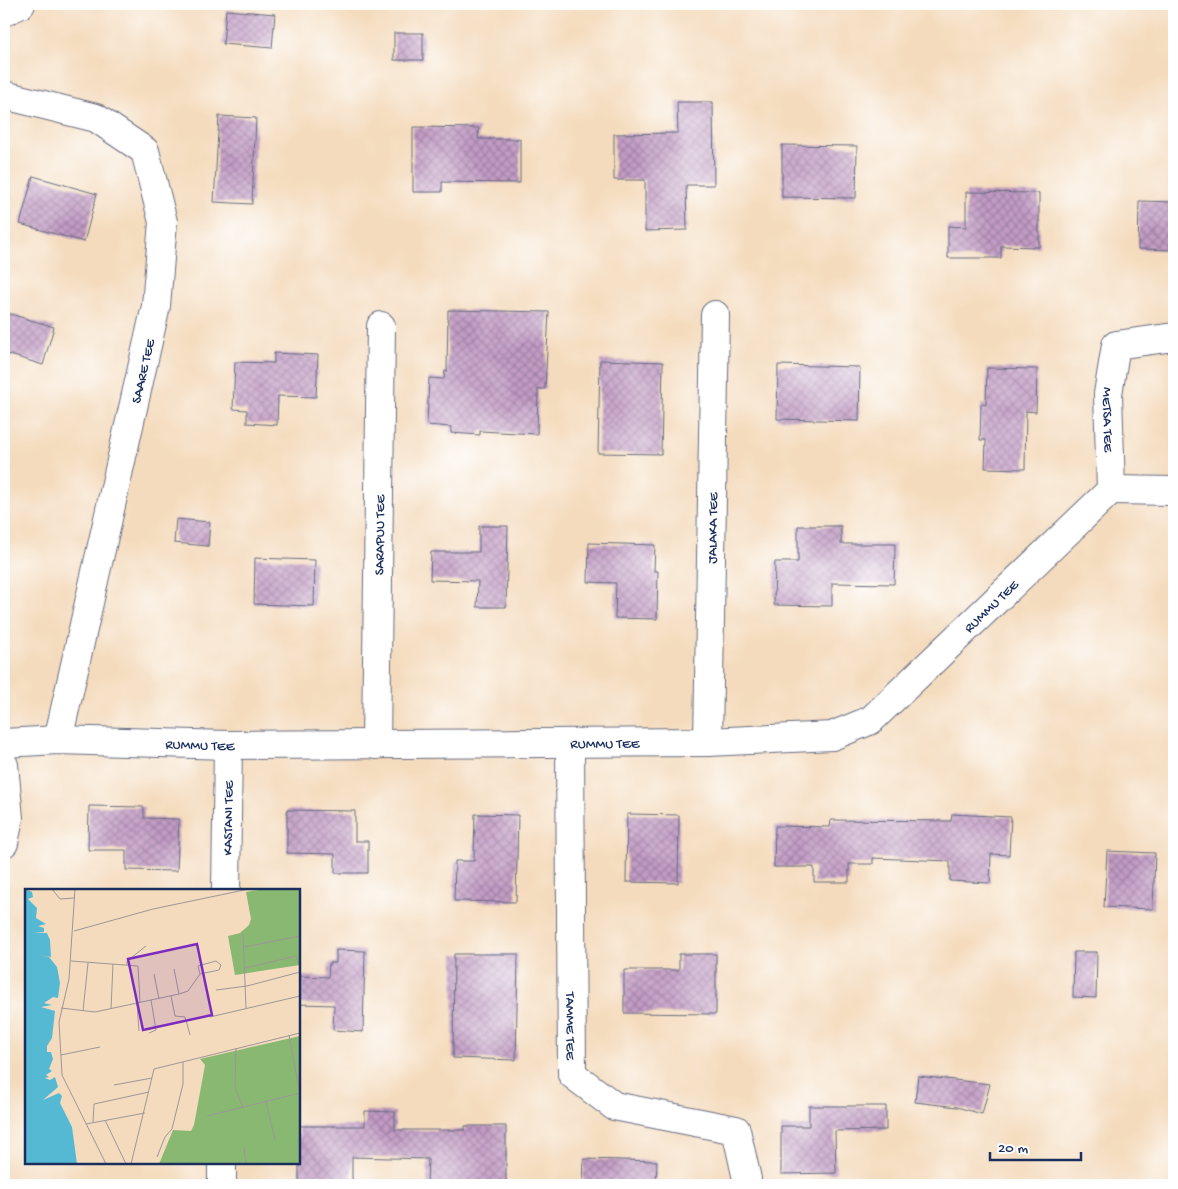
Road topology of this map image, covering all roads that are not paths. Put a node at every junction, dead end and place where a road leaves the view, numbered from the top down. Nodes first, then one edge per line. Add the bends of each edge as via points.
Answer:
1 (21, 4) edge
2 (4, 12) edge
3 (4, 95) edge
4 (715, 315) dead end
5 (381, 326) dead end
6 (1174, 337) edge
7 (1111, 490) junction
8 (1174, 491) edge
9 (58, 740) junction
10 (708, 742) junction
11 (4, 743) edge
12 (228, 745) junction
13 (376, 745) junction
14 (570, 745) junction
15 (4, 765) edge
16 (4, 843) edge
17 (226, 889) edge
18 (222, 1164) edge
19 (222, 1185) edge
20 (745, 1185) edge

1 - 2 street
3 - 9 street, SAARE TEE via 96,118 145,151 163,222 156,306
4 - 10 street, JALAKA TEE
5 - 13 street, SARAPUU TEE
6 - 7 street, METSA TEE via 1116,345 1108,394
7 - 8 street
7 - 10 street, RUMMU TEE via 871,720 832,736
9 - 11 street, RUMMU TEE
9 - 12 street, RUMMU TEE
10 - 14 street, RUMMU TEE
12 - 13 street, RUMMU TEE
12 - 17 street, KASTANI TEE
13 - 14 street, RUMMU TEE
14 - 20 street, TAMME TEE via 572,1074 614,1106 736,1130
15 - 16 street via 9,818
18 - 19 street

